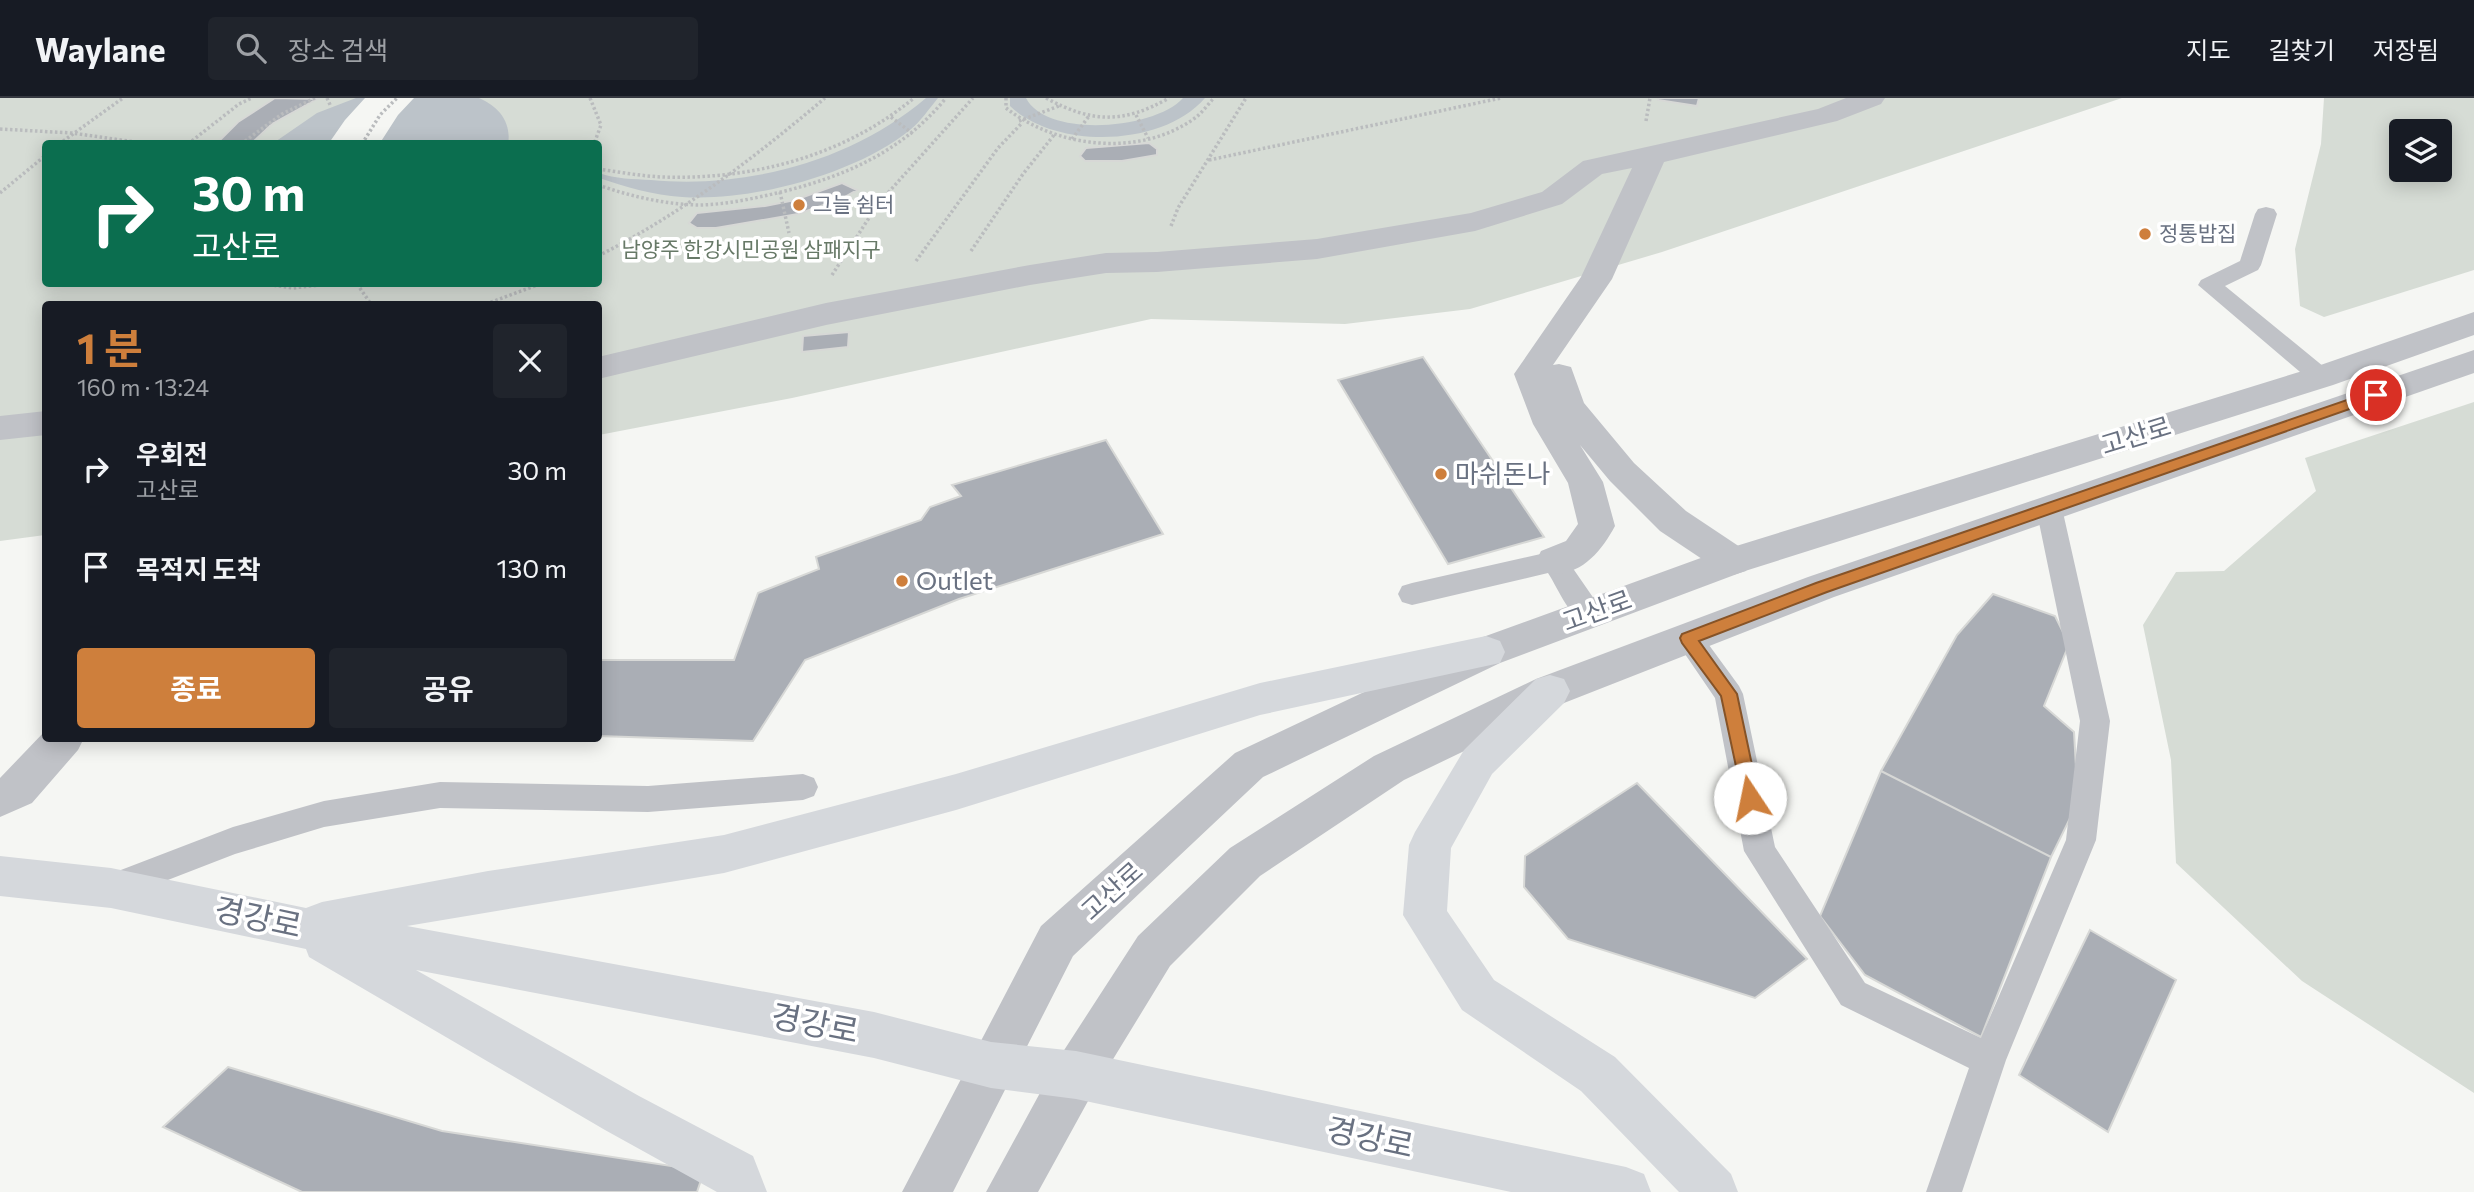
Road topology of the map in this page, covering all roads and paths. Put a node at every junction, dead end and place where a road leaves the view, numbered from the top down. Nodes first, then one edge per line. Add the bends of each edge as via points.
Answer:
1 (123, 98) edge
2 (253, 98) edge
3 (315, 98) edge
4 (327, 98) edge
5 (397, 98) edge
6 (590, 98) edge
7 (825, 98) edge
8 (914, 98) edge
9 (946, 98) edge
10 (972, 98) edge
11 (1006, 98) edge
12 (1046, 98) edge
13 (1169, 98) edge
14 (1214, 98) edge
15 (1247, 98) edge
16 (1500, 98) edge
17 (1871, 98) edge
18 (1059, 106) junction
19 (331, 107) dead end
20 (1136, 115) junction
21 (1089, 116) junction
22 (891, 117) junction
23 (1021, 122) junction
24 (0, 129) edge
25 (72, 132) junction
26 (913, 134) junction
27 (1054, 135) junction
28 (1149, 138) junction
29 (1072, 139) junction
30 (63, 140) edge
31 (123, 140) edge
32 (193, 140) edge
33 (246, 140) edge
34 (364, 140) edge
35 (595, 140) edge
36 (1653, 156) junction
37 (42, 158) edge
38 (1209, 160) junction
39 (602, 169) edge
40 (731, 173) junction
41 (602, 186) edge
42 (780, 192) junction
43 (0, 193) edge
44 (687, 204) junction
45 (2266, 214) dead end
46 (789, 233) dead end
47 (602, 254) edge
48 (1157, 262) junction
49 (1596, 279) junction
50 (532, 287) edge
51 (952, 290) junction
52 (900, 300) junction
53 (494, 301) edge
54 (826, 314) junction
55 (2474, 324) edge
56 (2474, 361) edge
57 (602, 367) edge
58 (2321, 377) junction
59 (42, 424) edge
60 (0, 428) edge
61 (2049, 508) junction
62 (1554, 561) junction
63 (1733, 561) junction
64 (1412, 594) dead end
65 (1589, 614) junction
66 (1688, 638) junction
67 (1486, 652) junction
68 (1550, 691) junction
69 (60, 742) edge
70 (803, 787) dead end
71 (0, 799) edge
72 (0, 876) edge
73 (111, 888) junction
74 (299, 927) junction
75 (1989, 1060) junction
76 (990, 1065) junction
77 (1076, 1075) junction
78 (742, 1192) edge
79 (927, 1192) edge
80 (1011, 1192) edge
81 (1626, 1192) edge
82 (1713, 1192) edge
83 (1944, 1192) edge

1 - 25 path
2 - 32 path
3 - 33 path via 282,114
4 - 19 path
5 - 34 path
6 - 35 path via 601,125
7 - 40 path
8 - 22 path
9 - 26 path
10 - 54 path via 909,167 838,264 822,293
11 - 23 path via 1006,108
12 - 18 path
13 - 20 path
14 - 28 path via 1189,122
15 - 38 path
16 - 38 path
17 - 36 street via 1827,115
18 - 21 path
18 - 23 path
20 - 21 path via 1105,120
20 - 28 path
21 - 29 path
22 - 26 path
22 - 40 path via 858,137 797,161
23 - 27 path
23 - 52 path via 902,281
24 - 25 path
25 - 30 path
25 - 31 path
26 - 42 path via 871,162
27 - 29 path
27 - 51 path via 957,271
28 - 29 path via 1121,143
36 - 48 street via 1593,167 1552,198 1475,222 1317,249
36 - 49 street
37 - 43 path
38 - 48 path via 1178,208
39 - 40 path via 671,177
40 - 44 path
41 - 44 path
42 - 44 path via 740,201
42 - 46 path
44 - 47 path
45 - 58 lane via 2250,265 2209,285
48 - 51 street via 1105,263
49 - 62 street via 1530,374 1550,424 1585,482 1597,526 1579,551
49 - 63 street via 1595,311 1558,369 1569,407 1622,472 1673,521
50 - 53 path
51 - 52 street
52 - 54 street
54 - 57 street
55 - 58 street, 고산로
56 - 61 street, 고산로
58 - 63 street, 고산로
59 - 60 street
61 - 66 street, 고산로
61 - 75 lane via 2095,721 2081,840
62 - 64 lane
62 - 65 lane
63 - 65 street, 고산로
65 - 67 street, 고산로
66 - 68 street, 고산로
66 - 75 lane via 1729,694 1760,851 1853,994
67 - 74 main road via 1260,699 956,792 724,854
67 - 76 street, 고산로 via 1249,765 1057,941
68 - 77 street, 고산로 via 1389,768 1245,862 1154,951
68 - 82 main road via 1478,762 1430,845 1425,915 1478,995 1598,1074
69 - 71 street via 17,790
70 - 73 lane via 648,799 440,795 324,814 233,841
72 - 73 main road, 경강로
73 - 74 main road, 경강로
74 - 76 main road, 경강로 via 874,1035
74 - 78 main road via 622,1113 736,1173
75 - 83 lane
76 - 77 main road, 경강로
76 - 79 street, 고산로
77 - 80 street, 고산로
77 - 81 main road, 경강로

